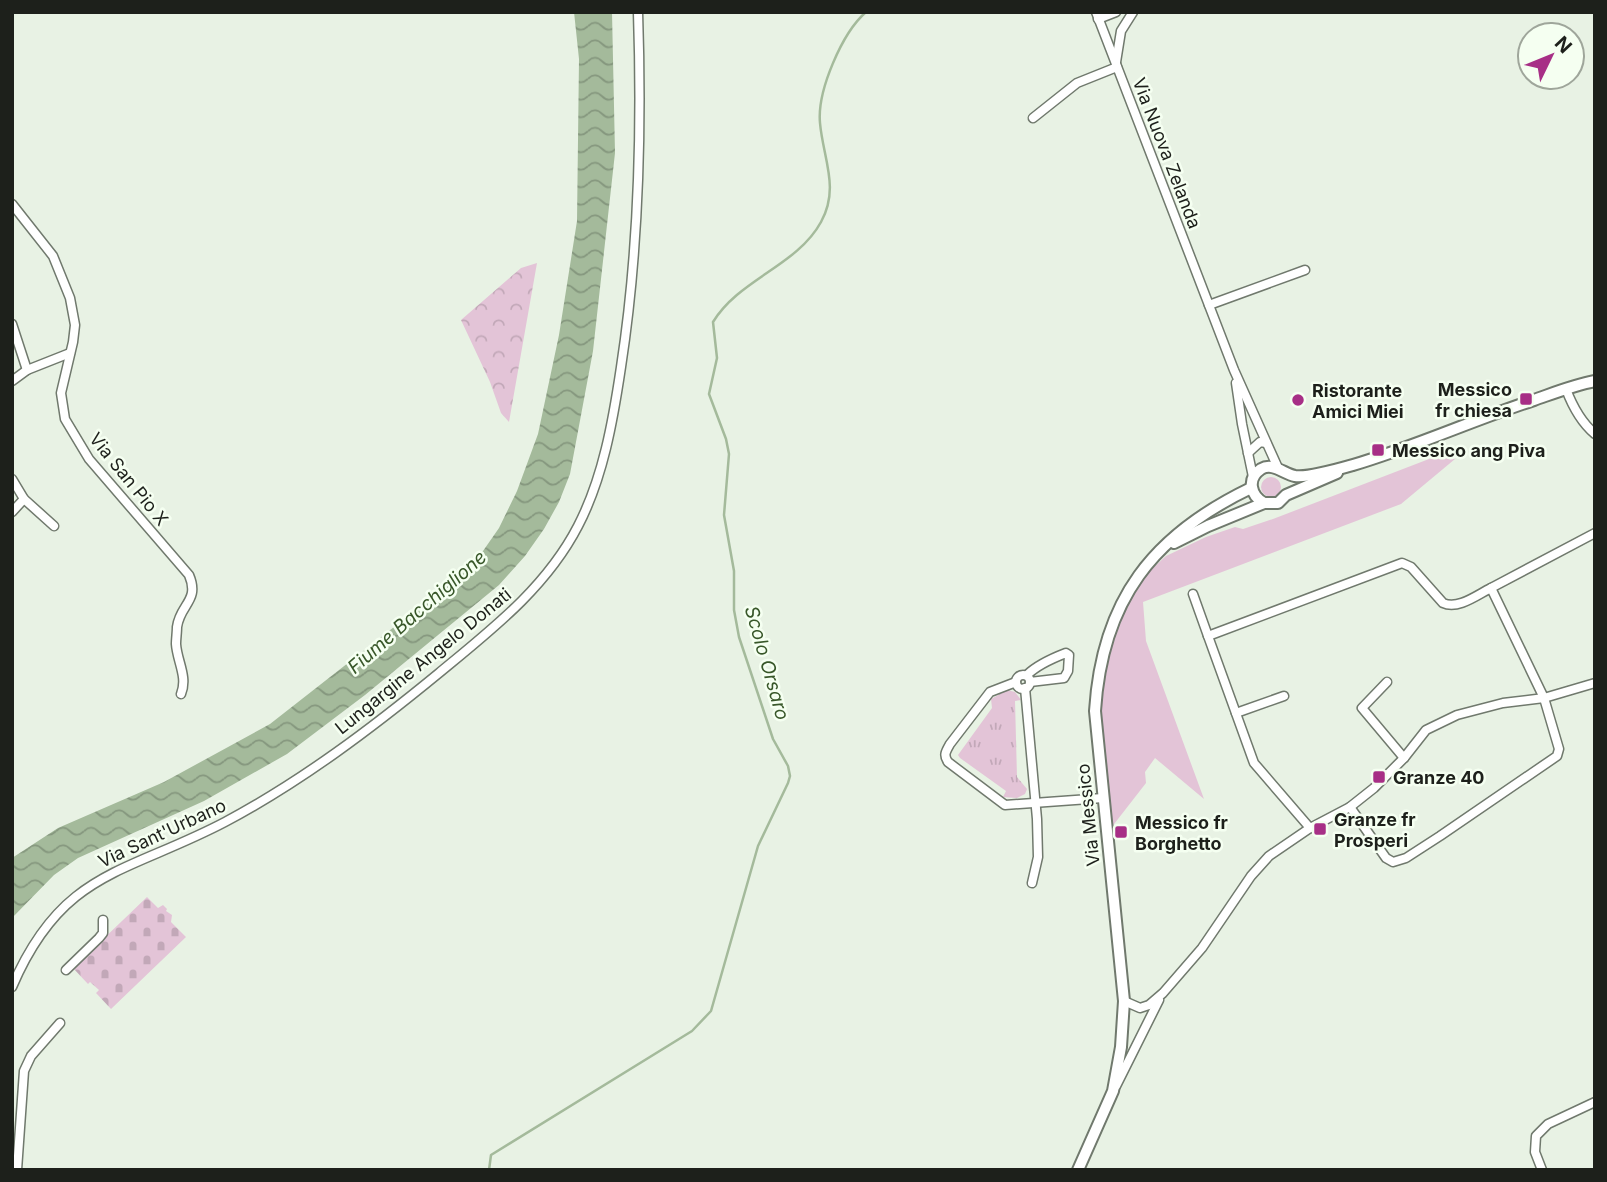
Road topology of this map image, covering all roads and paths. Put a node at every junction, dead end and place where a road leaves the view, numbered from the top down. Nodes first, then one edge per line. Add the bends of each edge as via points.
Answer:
1 (638, 12) edge
2 (1116, 12) edge
3 (1133, 12) edge
4 (1097, 16) edge
5 (1116, 66) junction
6 (1033, 118) dead end
7 (12, 204) edge
8 (1305, 270) dead end
9 (1209, 305) junction
10 (12, 324) edge
11 (70, 353) junction
12 (27, 370) junction
13 (1234, 370) junction
14 (1595, 375) edge
15 (12, 381) edge
16 (1595, 382) edge
17 (1580, 384) junction
18 (1566, 389) junction
19 (1595, 434) edge
20 (1266, 443) junction
21 (1248, 453) junction
22 (1352, 465) junction
23 (1281, 471) junction
24 (1254, 477) junction
25 (12, 479) edge
26 (1251, 488) junction
27 (1286, 495) junction
28 (24, 499) junction
29 (1264, 503) junction
30 (12, 512) edge
31 (54, 526) dead end
32 (1595, 533) edge
33 (1159, 551) junction
34 (1491, 588) junction
35 (1194, 594) dead end
36 (1208, 636) junction
37 (1387, 681) dead end
38 (1028, 682) junction
39 (1595, 683) edge
40 (181, 694) dead end
41 (1284, 696) dead end
42 (1544, 698) junction
43 (1236, 713) junction
44 (1404, 758) junction
45 (288, 786) joint
46 (1103, 798) junction
47 (1036, 803) junction
48 (1350, 807) junction
49 (1310, 828) junction
50 (1032, 883) dead end
51 (103, 920) dead end
52 (66, 970) dead end
53 (12, 987) edge
54 (1163, 993) junction
55 (1124, 1001) junction
56 (60, 1023) dead end
57 (1113, 1091) junction
58 (1595, 1102) edge
59 (17, 1170) edge
60 (1079, 1170) edge
61 (1542, 1170) edge

1 - 45 street, Lungargine Angelo Donati via 638,206 633,272 614,409 590,501 563,552 512,611 394,709
2 - 4 street
3 - 5 street via 1121,31
4 - 5 street, Via Nuova Zelanda
5 - 6 street via 1077,83
5 - 9 street, Via Nuova Zelanda
7 - 11 street, Via San Pio X via 62,274 75,325
8 - 9 street
9 - 13 street, Via Nuova Zelanda
10 - 12 street
11 - 12 street
11 - 40 street, Via San Pio X via 61,393 65,419 89,459 194,586 178,622 176,645 184,681
12 - 15 street
13 - 20 street, Via Nuova Zelanda
13 - 21 street, Via Nuova Zelanda
14 - 17 street, Via Messico
16 - 17 street, Via Messico
17 - 18 street, Via Messico
18 - 19 street
18 - 22 street, Via Messico
20 - 21 street via 1260,442
20 - 23 street, Via Nuova Zelanda
21 - 24 street, Via Nuova Zelanda
22 - 23 street, Via Messico via 1299,477
22 - 27 street, Via Messico
23 - 24 street, Via Messico via 1265,467
23 - 27 street via 1289,481
24 - 26 street
25 - 28 street
26 - 29 street
26 - 33 street, Via Messico via 1200,516
27 - 29 street, Via Messico via 1278,503
28 - 30 street
28 - 31 street
29 - 33 street, Via Messico
32 - 34 street
33 - 46 street, Via Messico via 1125,597 1102,650 1095,710
34 - 36 street via 1448,606 1402,563
34 - 42 street
35 - 36 street
36 - 43 street
37 - 44 street via 1362,708
38 - 38 street via 1064,678 1069,655 1032,670
38 - 47 street
38 - 47 street via 1019,675 1016,682 990,692 945,757 1005,805
39 - 42 street
41 - 43 street
42 - 44 street via 1457,715 1426,730
42 - 48 street via 1557,756 1406,858 1393,862 1386,858
43 - 49 street via 1254,763
44 - 48 street
45 - 53 street, Via Sant'Urbano via 210,830 113,872 70,899 42,930
46 - 47 street
46 - 55 street, Via Messico
47 - 50 street via 1038,857
48 - 49 street
49 - 54 street via 1269,856 1251,876 1202,948
51 - 52 street via 100,938
54 - 55 street via 1140,1008
54 - 57 street
55 - 57 street, Via Messico
56 - 59 street via 24,1071
57 - 60 street, Via Messico
58 - 61 street via 1548,1124 1535,1136

